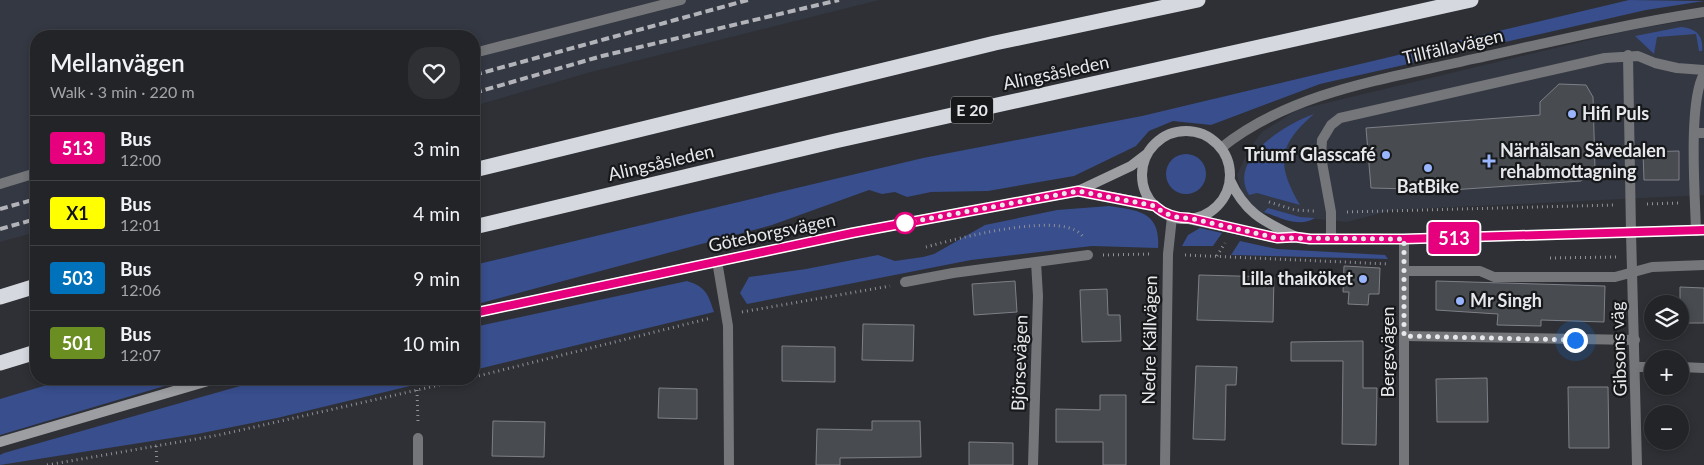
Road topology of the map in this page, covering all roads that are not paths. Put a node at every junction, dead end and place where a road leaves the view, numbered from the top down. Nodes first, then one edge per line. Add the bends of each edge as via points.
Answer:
1 (681, 0) edge
2 (1198, 0) edge
3 (1472, 0) edge
4 (1704, 12) edge
5 (480, 51) edge
6 (1628, 55) junction
7 (1704, 72) edge
8 (1699, 133) edge
9 (1221, 148) junction
10 (1148, 153) junction
11 (480, 169) edge
12 (30, 175) edge
13 (1230, 180) junction
14 (0, 184) edge
15 (1078, 191) junction
16 (1155, 206) junction
17 (1172, 216) junction
18 (1189, 218) junction
19 (480, 226) edge
20 (1700, 230) edge
21 (1631, 232) junction
22 (1295, 237) junction
23 (1331, 238) junction
24 (1404, 239) junction
25 (1088, 255) road end
26 (717, 261) junction
27 (1036, 262) junction
28 (1704, 265) edge
29 (1633, 270) junction
30 (1404, 271) junction
31 (905, 282) road end
32 (30, 288) edge
33 (0, 298) edge
34 (480, 312) edge
35 (1404, 336) junction
36 (1635, 340) junction
37 (30, 354) edge
38 (0, 363) edge
39 (1636, 367) junction
40 (1644, 367) edge
41 (1689, 367) edge
42 (1704, 368) edge
43 (195, 385) edge
44 (418, 438) road end
45 (0, 442) edge
46 (418, 465) edge
47 (729, 465) edge
48 (1033, 465) edge
49 (1165, 465) edge
50 (1404, 465) edge
51 (1637, 465) edge

1 - 5 street
2 - 11 highway via 995,43
3 - 19 highway, Alingsåsleden / E 20 via 835,141
4 - 9 street, Tillfällavägen via 1612,28 1311,98 1270,117
6 - 7 street
6 - 21 street, Gibsons väg
6 - 23 street via 1597,59 1340,118 1331,124 1322,140 1321,157 1331,212
7 - 8 street via 1698,84
8 - 20 street via 1695,202
9 - 10 street via 1204,135 1183,131 1163,137
9 - 13 street via 1229,163
10 - 15 street, Göteborgsvägen via 1131,166
10 - 16 street via 1142,180 1146,194
12 - 14 street
13 - 18 street via 1224,197 1213,210
13 - 22 street via 1238,199 1248,209
15 - 16 street, Göteborgsvägen
15 - 26 street, Göteborgsvägen
16 - 17 street
17 - 18 street
17 - 49 street, Nedre Källvägen via 1168,254
18 - 22 street via 1277,238
20 - 21 street
21 - 24 street
21 - 29 street, Gibsons väg
22 - 23 street
23 - 24 street
24 - 30 street, Bergsvägen
25 - 27 street
26 - 34 street, Göteborgsvägen
26 - 47 street via 727,314
27 - 31 street
27 - 48 street, Björsevägen via 1038,296
28 - 29 street
29 - 30 street via 1614,277 1494,277 1480,271
29 - 36 street, Gibsons väg
30 - 35 street, Bergsvägen
32 - 33 highway
35 - 36 street
35 - 50 street, Bergsvägen
36 - 39 street, Gibsons väg
37 - 38 highway
39 - 40 street
39 - 51 street, Gibsons väg
41 - 42 street
43 - 45 street
44 - 46 street

